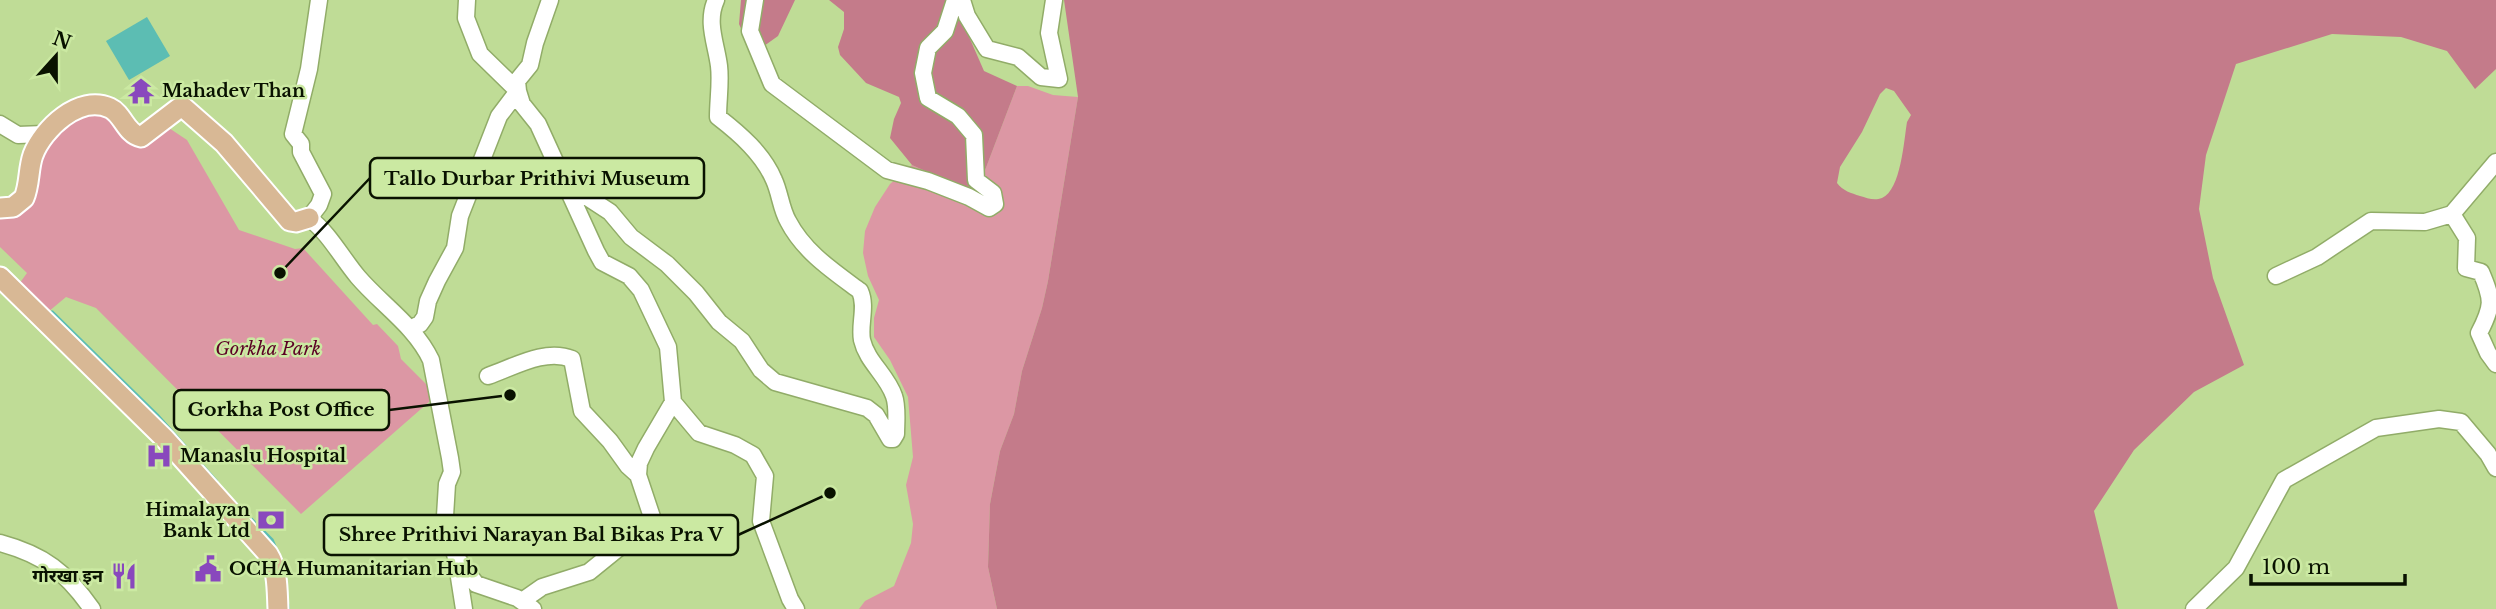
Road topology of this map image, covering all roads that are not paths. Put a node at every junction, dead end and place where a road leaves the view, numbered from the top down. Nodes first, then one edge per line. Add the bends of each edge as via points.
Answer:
1 (319, 0) edge
2 (467, 0) edge
3 (550, 0) edge
4 (716, 0) edge
5 (755, 0) edge
6 (955, 0) edge
7 (962, 0) edge
8 (1054, 0) edge
9 (518, 91) junction
10 (0, 124) edge
11 (44, 134) junction
12 (18, 135) junction
13 (31, 162) junction
14 (2496, 162) edge
15 (567, 184) junction
16 (0, 208) edge
17 (2452, 214) junction
18 (309, 218) junction
19 (2276, 276) dead end
20 (0, 277) edge
21 (410, 329) junction
22 (2496, 364) edge
23 (488, 376) dead end
24 (673, 402) junction
25 (2496, 468) edge
26 (638, 475) junction
27 (0, 543) edge
28 (456, 558) junction
29 (527, 605) edge
30 (92, 609) edge
31 (278, 609) edge
32 (464, 609) edge
33 (796, 609) edge
34 (2194, 609) edge

1 - 18 street via 293,134 323,194
2 - 9 street via 466,18 480,54
3 - 9 street via 530,65 517,81
4 - 15 street via 711,12 719,68 718,117 753,148 774,180 787,221 814,256 860,291 867,356 895,397 893,439 867,408 775,382 761,370 743,341 719,322 667,264 631,237 610,212
5 - 6 street via 750,31 772,84 887,170 928,181 989,208 995,204 993,194 976,180 974,135 958,116 928,98 923,73 928,48 945,31
7 - 8 street via 988,49 1018,57 1041,77 1059,79 1049,33
9 - 15 street
9 - 21 street via 499,116 460,216 455,248 428,301 425,317
10 - 12 street
11 - 12 street
11 - 13 main road
11 - 18 main road via 73,110 95,105 114,110 132,134 141,137 183,107 224,143 290,221
12 - 13 street
13 - 16 main road via 24,198
14 - 17 street
15 - 24 street via 603,262 629,276 641,290 668,346
17 - 19 street via 2425,222 2371,221 2317,257
17 - 22 street via 2467,238 2466,268 2481,272 2489,291 2491,309 2479,333
18 - 21 street
20 - 31 main road via 165,439 268,554
21 - 28 street via 431,360 452,472 445,516
23 - 26 street via 544,356 561,354 572,359 582,411
24 - 26 street via 646,448
24 - 33 street via 699,433 753,455 765,476 761,521
25 - 34 street via 2461,422 2439,419 2376,428 2284,480 2236,568
26 - 29 street via 652,517 648,528 589,572 542,587
27 - 30 street via 63,572
28 - 29 street via 476,584
28 - 32 street

